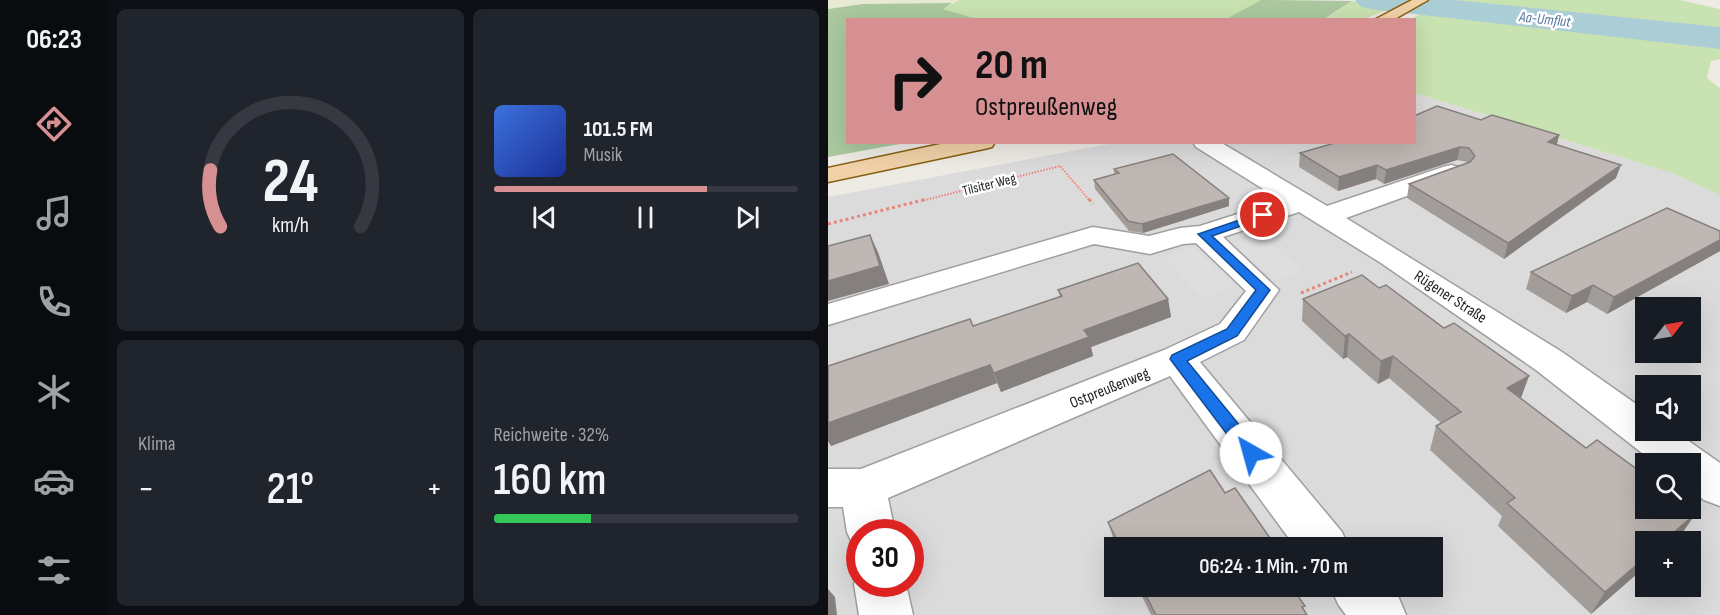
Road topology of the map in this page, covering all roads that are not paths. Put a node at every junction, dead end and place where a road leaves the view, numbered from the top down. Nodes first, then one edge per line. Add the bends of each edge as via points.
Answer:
1 (1422, 0) edge
2 (1385, 18) edge
3 (975, 144) edge
4 (1207, 144) edge
5 (1458, 169) edge
6 (828, 175) edge
7 (1314, 209) junction
8 (1203, 234) junction
9 (828, 315) edge
10 (1177, 359) junction
11 (1674, 453) edge
12 (1701, 473) edge
13 (1720, 487) edge
14 (845, 488) edge
15 (863, 519) edge
16 (1316, 537) edge
17 (883, 597) edge
18 (1364, 597) edge
19 (886, 615) edge
20 (1378, 615) edge

1 - 2 main road
3 - 6 main road
4 - 7 street, Rügener Straße
5 - 7 street
7 - 8 street
7 - 11 street, Rügener Straße via 1549,361
8 - 9 street via 1150,245 1093,235
8 - 10 street, Ostpreußenweg via 1263,290 1232,332
10 - 14 street, Ostpreußenweg
10 - 16 street
12 - 13 street, Rügener Straße
14 - 15 street
17 - 19 street
18 - 20 street

